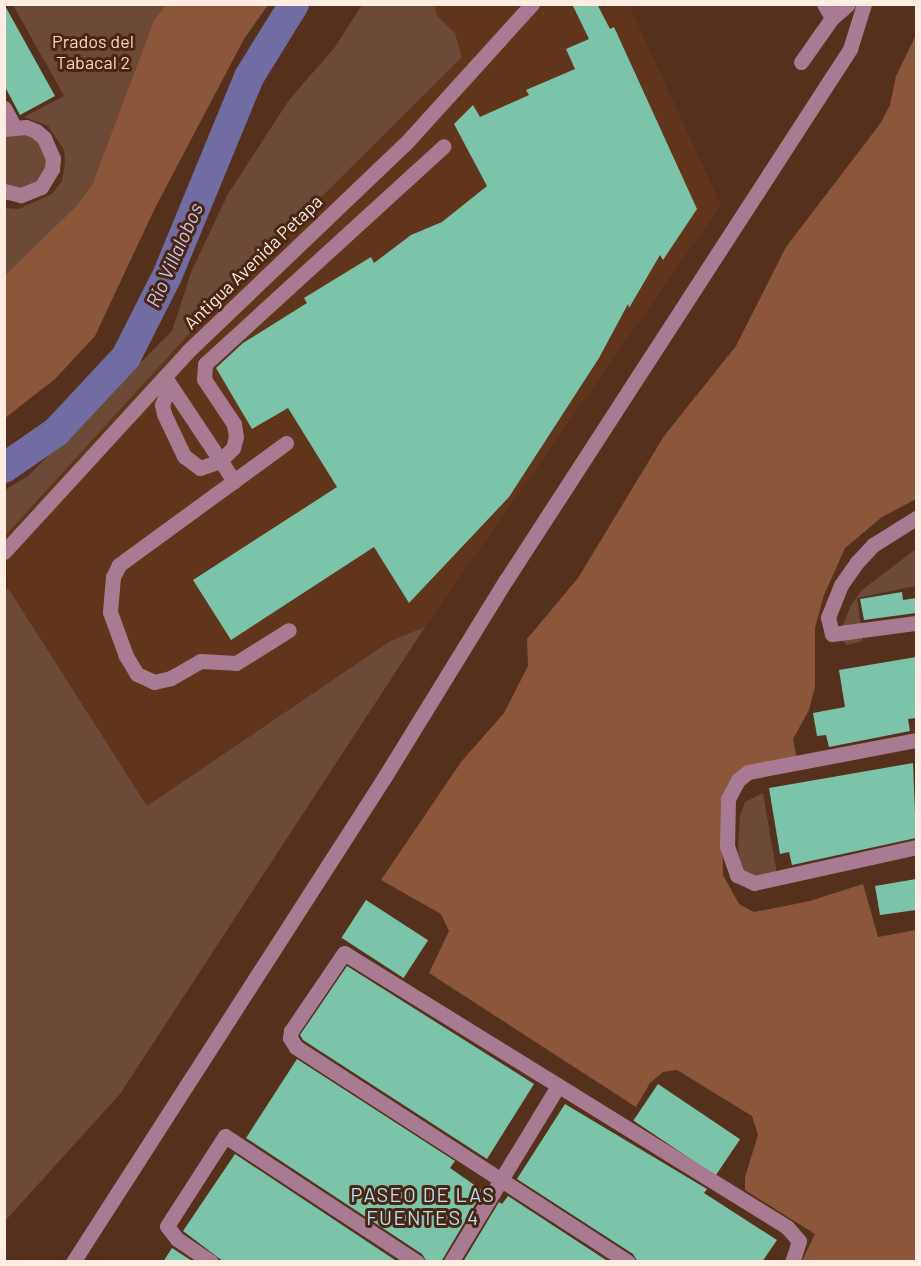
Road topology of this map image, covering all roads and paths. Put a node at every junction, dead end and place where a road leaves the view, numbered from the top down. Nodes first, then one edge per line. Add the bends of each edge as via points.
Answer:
1 (532, 4) edge
2 (848, 4) edge
3 (864, 4) edge
4 (828, 11) edge
5 (801, 62) dead end
6 (4, 108) edge
7 (9, 128) edge
8 (444, 147) dead end
9 (4, 191) edge
10 (167, 381) junction
11 (286, 443) dead end
12 (220, 461) junction
13 (234, 481) junction
14 (916, 518) edge
15 (4, 552) edge
16 (916, 623) edge
17 (289, 630) dead end
18 (916, 740) edge
19 (916, 847) edge
20 (558, 1086) junction
21 (499, 1181) junction
22 (72, 1262) edge
23 (211, 1262) edge
24 (417, 1262) edge
25 (451, 1262) edge
26 (628, 1262) edge
27 (792, 1262) edge

1 - 10 street, Antigua Avenida Petapa via 405,144
2 - 4 street
3 - 22 street via 850,49 512,570 384,778
4 - 5 street
6 - 7 street
7 - 9 street via 26,127 44,138 50,147 52,169 48,179 31,192
8 - 12 street via 205,364 204,379 234,424 233,448
10 - 12 street
10 - 12 street via 164,414 184,456 200,468
10 - 15 street, Antigua Avenida Petapa
11 - 13 street
12 - 13 street
13 - 17 street via 119,565 113,577 110,612 115,633 137,674 154,682 171,678 200,661 236,663
14 - 16 street via 873,545 856,562 828,617 832,634
18 - 19 street via 748,772 738,780 728,800 727,846 737,874 754,883
20 - 21 street
20 - 21 street via 348,952 338,958 291,1030 290,1038 296,1047
20 - 27 street via 787,1227 800,1241
21 - 25 street
21 - 26 street
23 - 24 street via 177,1239 167,1226 225,1136

